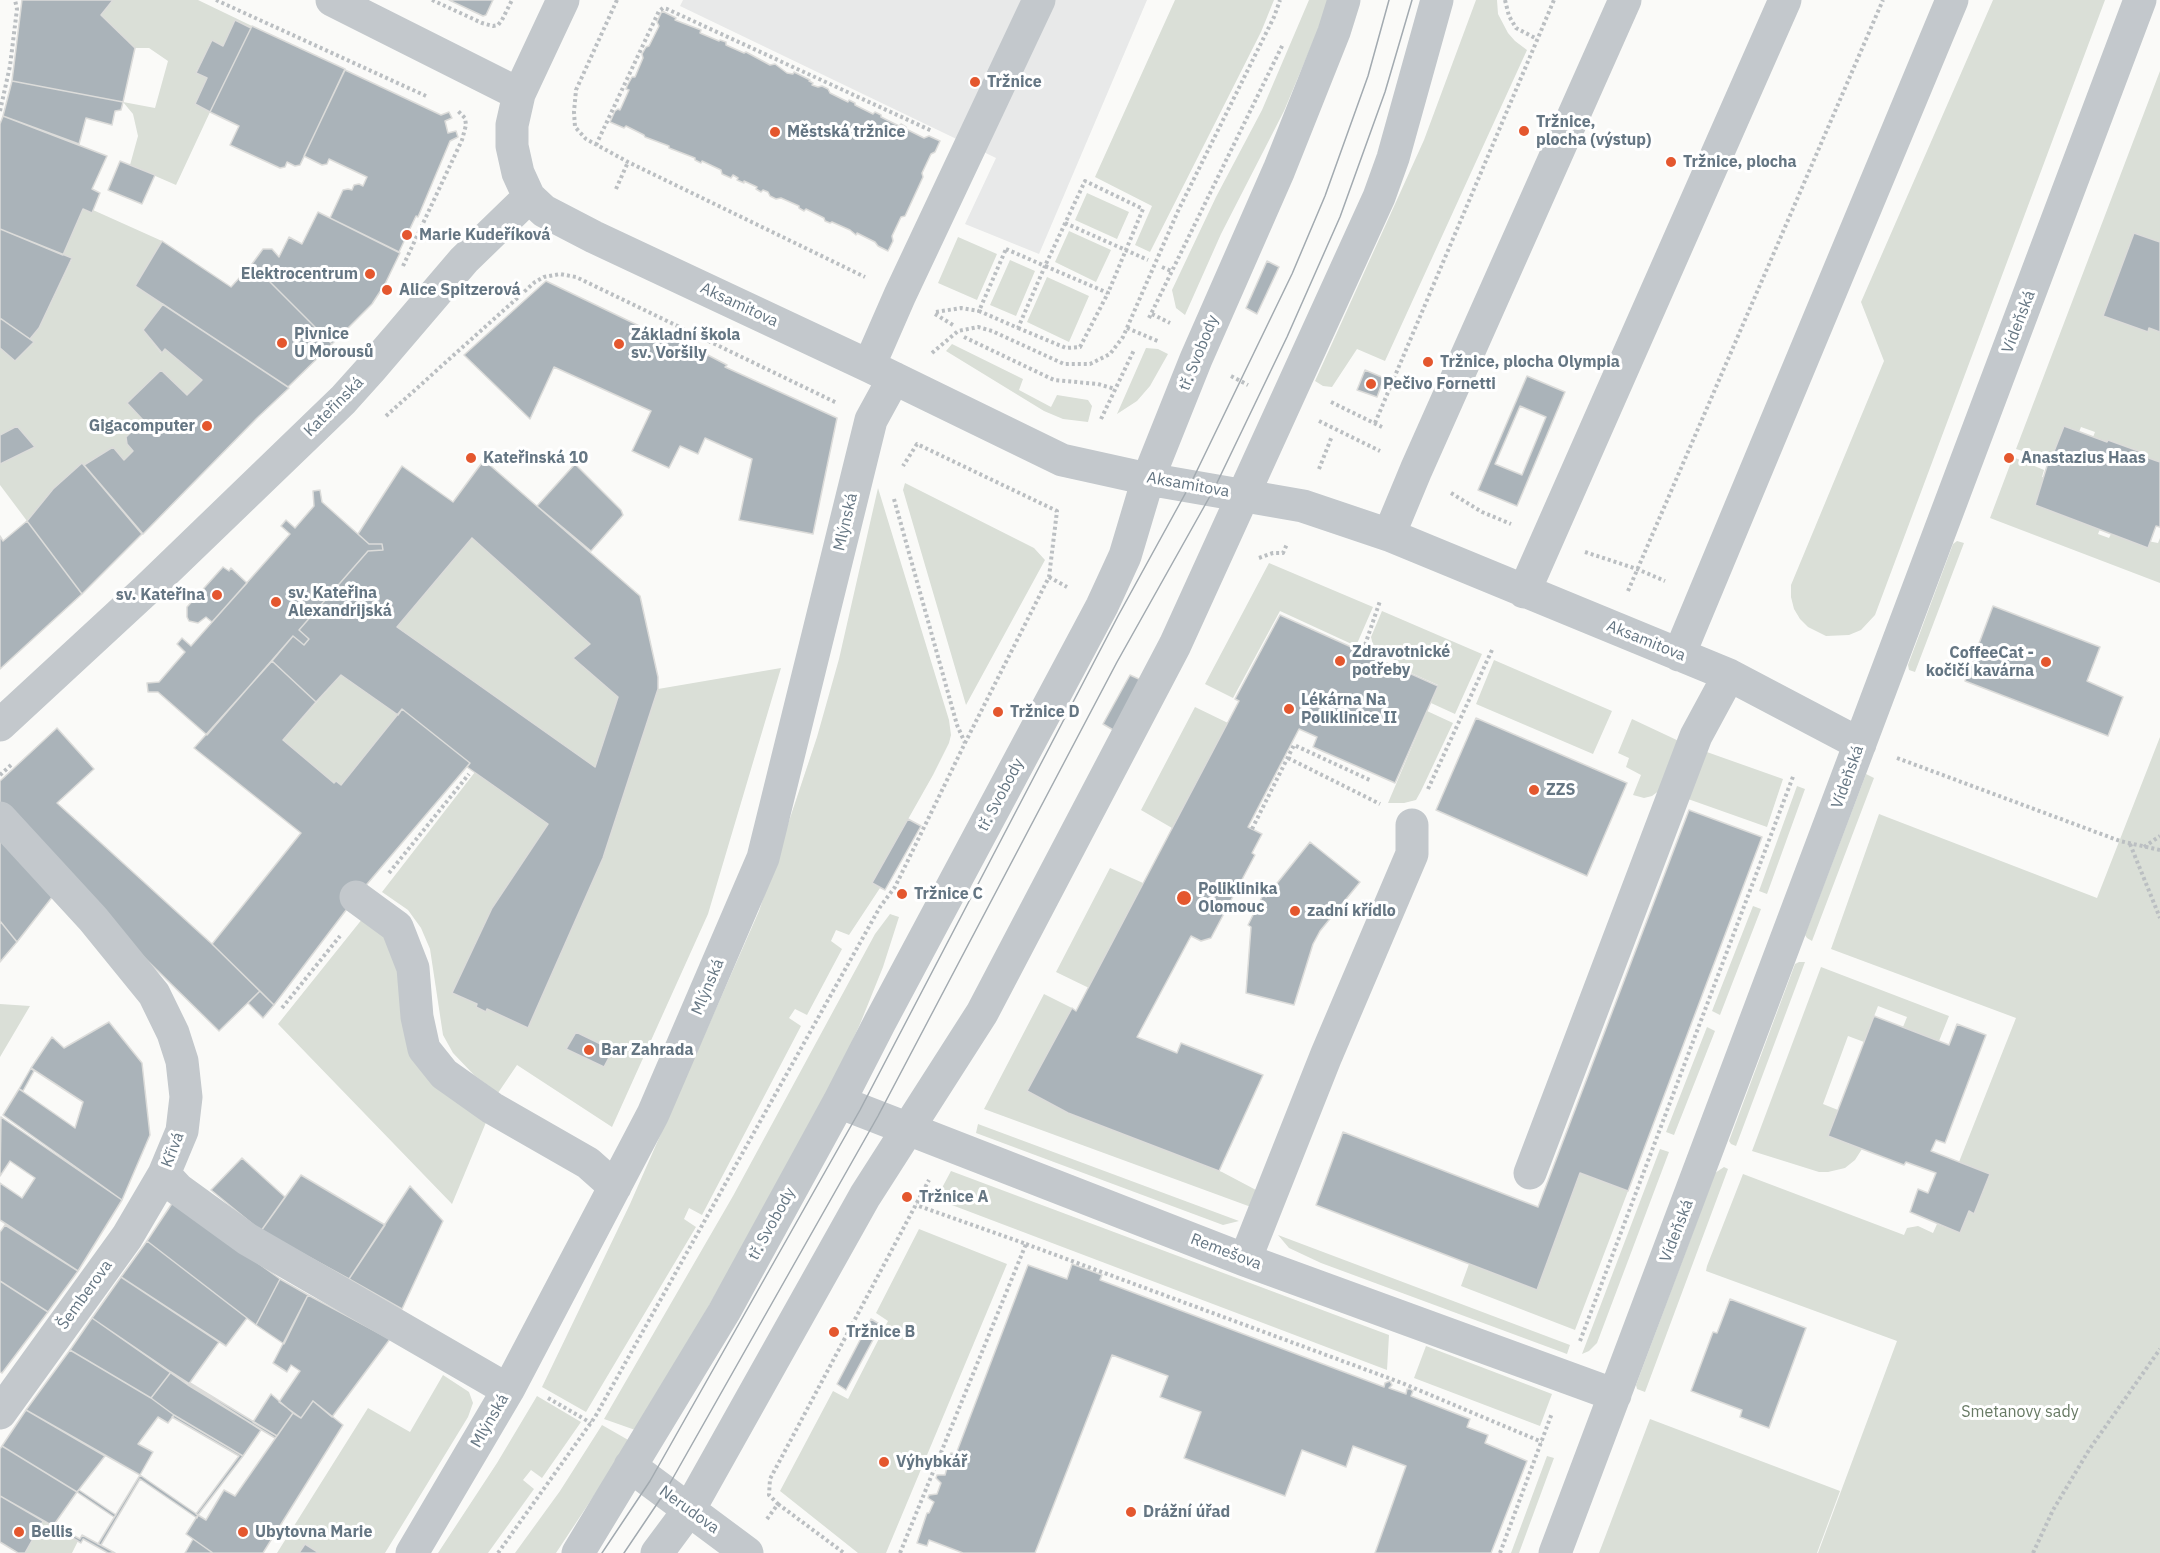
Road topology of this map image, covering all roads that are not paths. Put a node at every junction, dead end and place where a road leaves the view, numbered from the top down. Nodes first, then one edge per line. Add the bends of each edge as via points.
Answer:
1 (332, 0) edge
2 (563, 0) edge
3 (1039, 0) edge
4 (1344, 0) edge
5 (1437, 0) edge
6 (1460, 0) edge
7 (1624, 0) edge
8 (1785, 0) edge
9 (1952, 0) edge
10 (2140, 0) edge
11 (519, 94) junction
12 (1393, 158) junction
13 (529, 197) junction
14 (882, 372) junction
15 (1148, 479) junction
16 (1244, 495) junction
17 (1389, 535) junction
18 (1524, 592) junction
19 (1679, 655) junction
20 (1729, 675) junction
21 (0, 725) edge
22 (1860, 744) junction
23 (0, 818) edge
24 (1412, 825) road end
25 (356, 897) dead end
26 (839, 1102) junction
27 (909, 1128) junction
28 (1530, 1173) dead end
29 (164, 1174) junction
30 (615, 1187) junction
31 (1245, 1260) junction
32 (508, 1390) junction
33 (1615, 1395) junction
34 (0, 1413) edge
35 (630, 1467) junction
36 (689, 1510) junction
37 (412, 1553) edge
38 (578, 1553) edge
39 (657, 1553) edge
40 (747, 1553) edge
41 (1556, 1553) edge

1 - 11 street
2 - 11 street
3 - 14 street, Mlýnská via 900,295
4 - 15 street, tř. Svobody via 1279,170 1213,317
5 - 12 street
6 - 12 street via 1444,47
7 - 17 street
8 - 18 street
9 - 19 street
10 - 22 street, Vídeňská
11 - 13 street via 512,146
12 - 16 street
13 - 14 street, Aksamitova via 544,211 594,237
13 - 21 street, Kateřinská via 464,260 343,400
14 - 15 street, Aksamitova via 1062,460
14 - 30 street, Mlýnská via 763,858 653,1114
15 - 16 street, Aksamitova
15 - 26 street, tř. Svobody via 1125,556 1102,606
16 - 17 street, Aksamitova via 1303,506
16 - 27 street via 1164,666 982,1013
17 - 18 street, Aksamitova
18 - 19 street, Aksamitova
19 - 20 street, Aksamitova
20 - 22 street, Aksamitova
20 - 28 street via 1696,736
22 - 33 street, Vídeňská
23 - 29 street, Křivá via 126,959 154,994 173,1033 182,1061 186,1097 182,1131
24 - 31 street via 1412,854
25 - 30 street via 397,927 412,968 424,1049 444,1074 492,1108 588,1163
26 - 27 street, Remešova
26 - 35 street, tř. Svobody via 724,1312
27 - 31 street, Remešova
27 - 36 street via 865,1196
29 - 32 street, Křivá via 178,1189 248,1239
29 - 34 street, Šemberova via 127,1236
30 - 32 street, Mlýnská
31 - 33 street, Remešova
32 - 37 street, Mlýnská
33 - 41 street, Vídeňská
35 - 36 street, Nerudova
35 - 38 street, tř. Svobody
36 - 39 street
36 - 40 street, Nerudova

